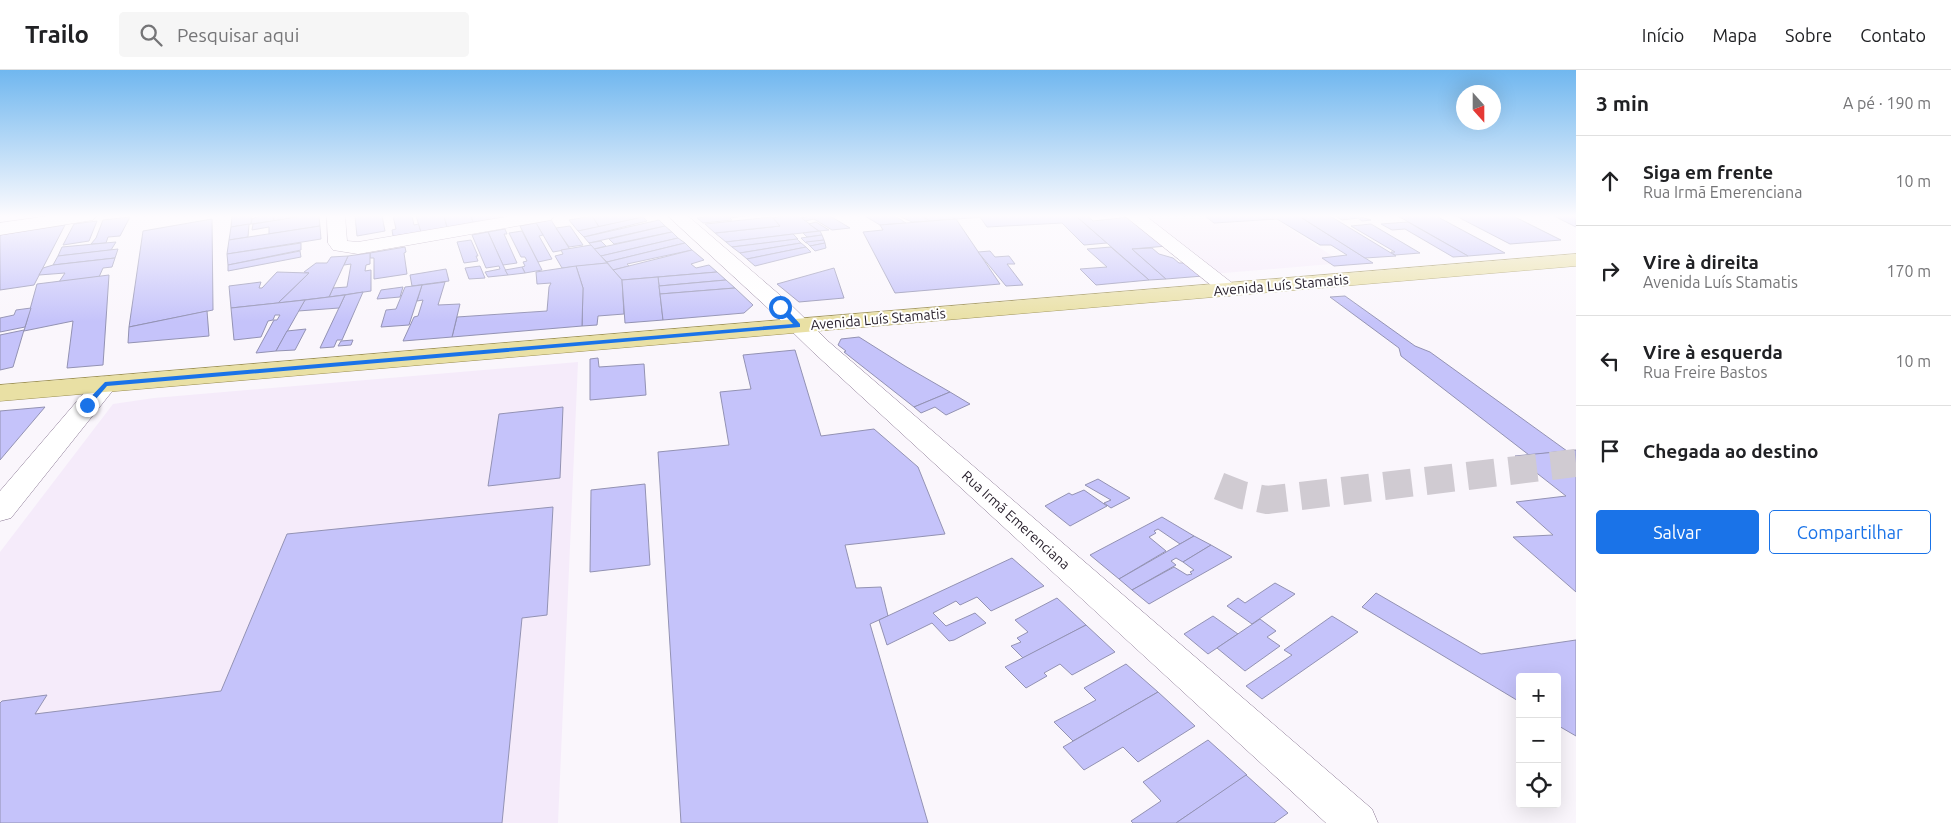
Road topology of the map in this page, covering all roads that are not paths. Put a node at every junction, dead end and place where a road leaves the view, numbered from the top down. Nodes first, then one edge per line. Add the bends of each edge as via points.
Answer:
1 (717, 251) edge
2 (1179, 251) edge
3 (1576, 260) edge
4 (1229, 290) junction
5 (798, 326) junction
6 (105, 384) junction
7 (0, 392) edge
8 (0, 511) edge
9 (1357, 823) edge

1 - 5 street, Rua Irmã Emerenciana
2 - 4 street
3 - 4 main road, Avenida Luís Stamatis
4 - 5 main road, Avenida Luís Stamatis
5 - 6 main road, Avenida Luís Stamatis
5 - 9 street, Rua Irmã Emerenciana
6 - 7 main road, Avenida Luís Stamatis
6 - 8 street

